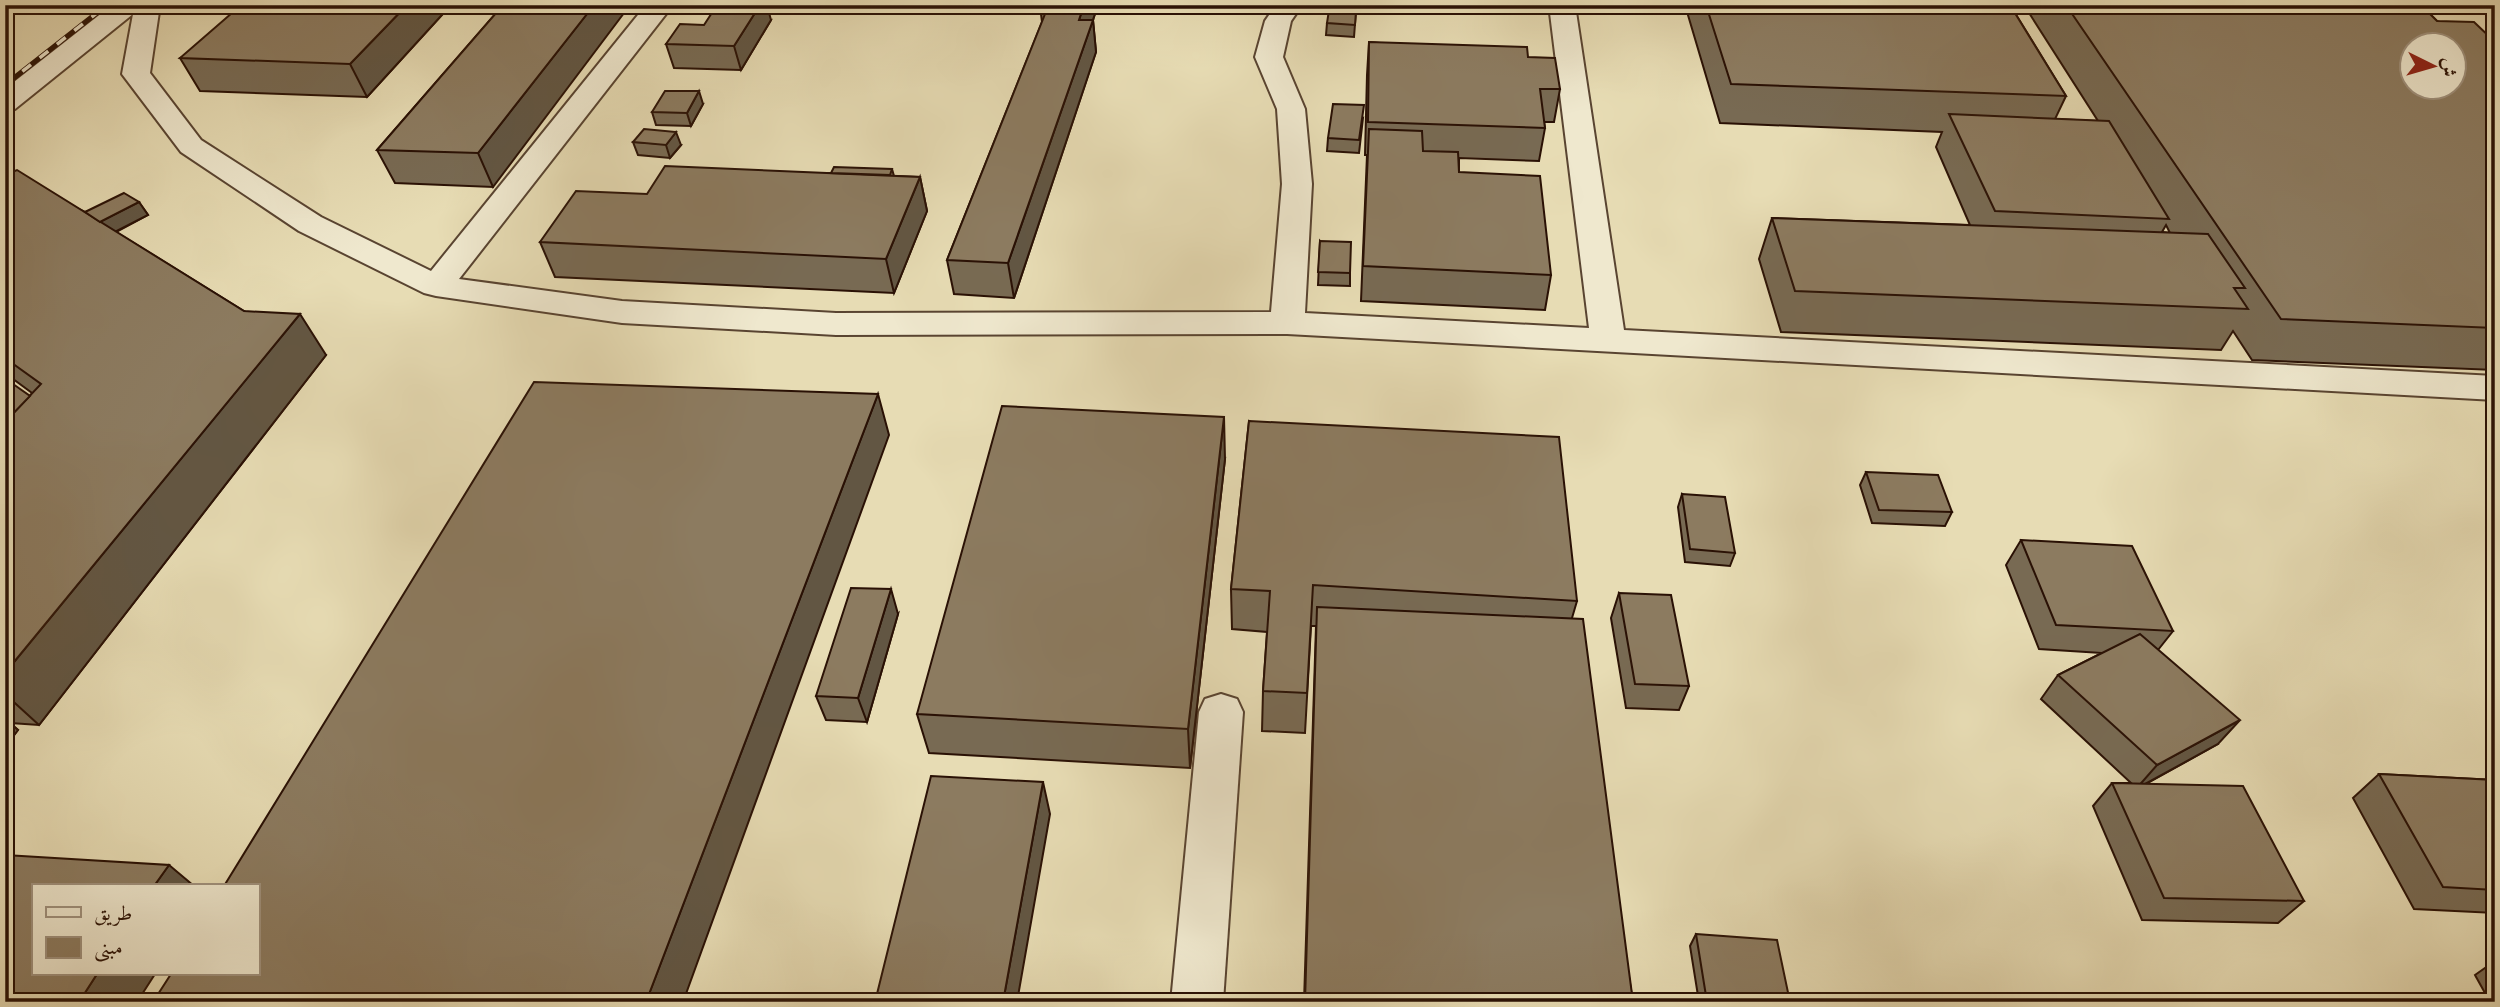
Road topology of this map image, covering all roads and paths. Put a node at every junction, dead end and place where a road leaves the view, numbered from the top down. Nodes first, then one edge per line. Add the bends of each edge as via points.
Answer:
1 (128, 5) edge
2 (147, 5) edge
3 (660, 5) edge
4 (1289, 5) edge
5 (1562, 5) edge
6 (5, 103) edge
7 (436, 286) junction
8 (1287, 323) junction
9 (1608, 340) junction
10 (2495, 388) edge
11 (1222, 712) dead end
12 (1197, 1002) edge

1 - 6 street
2 - 7 street via 136,74 191,146 310,224
3 - 7 street
4 - 8 street via 1278,21 1269,57 1291,109 1297,184
5 - 9 street
7 - 8 street via 622,312 836,324
8 - 9 street
9 - 10 street
11 - 12 street

